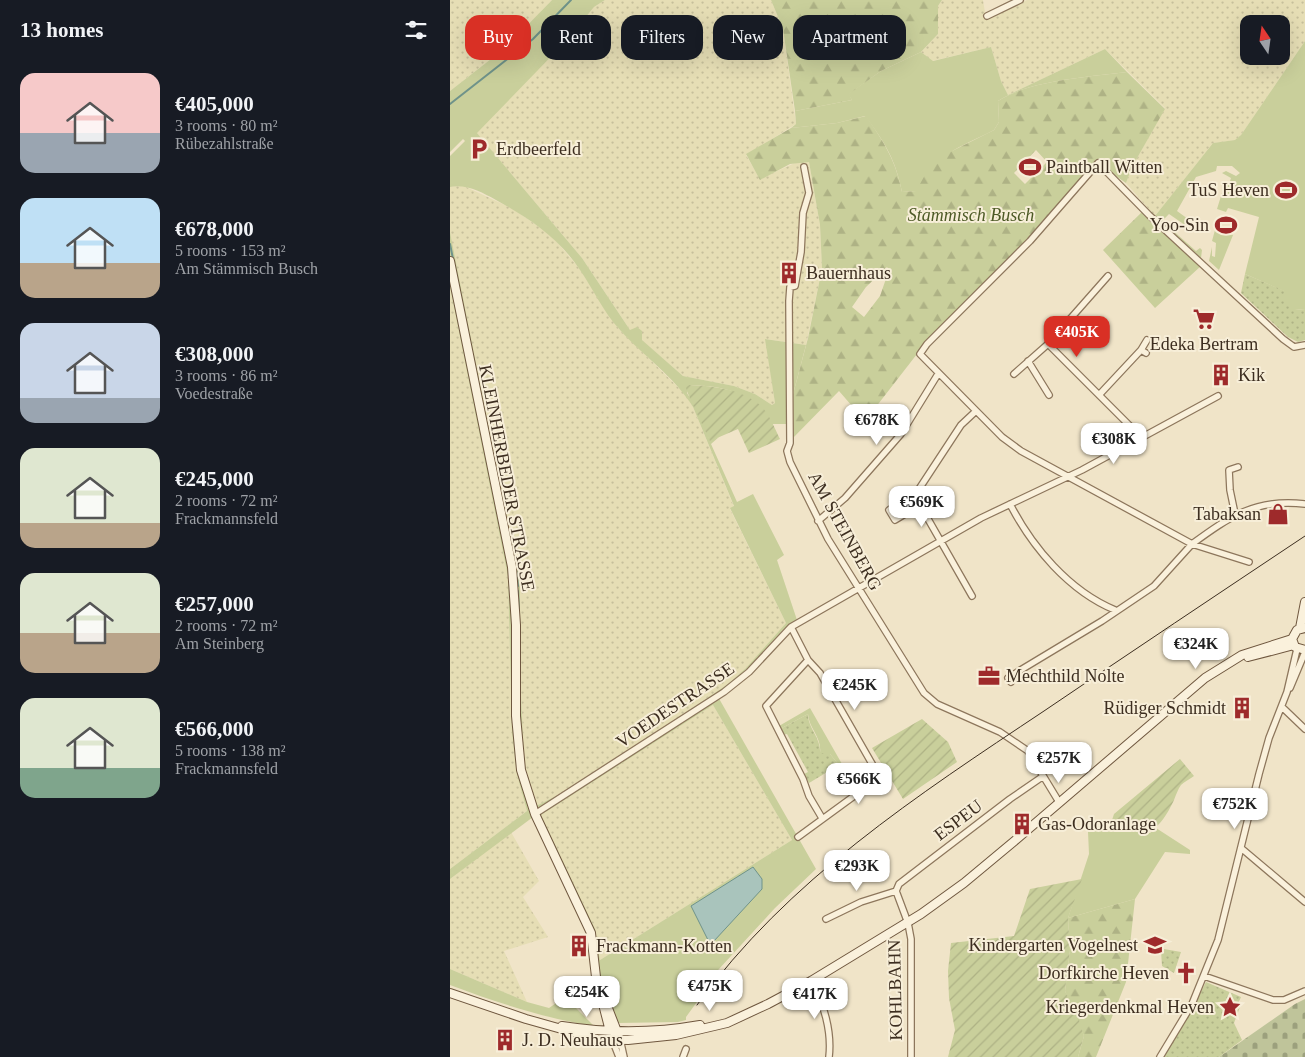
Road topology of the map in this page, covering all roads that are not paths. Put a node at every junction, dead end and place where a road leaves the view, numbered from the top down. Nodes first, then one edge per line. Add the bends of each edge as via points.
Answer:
1 (1020, 0) edge
2 (987, 16) dead end
3 (804, 167) dead end
4 (450, 261) edge
5 (1108, 276) dead end
6 (1147, 340) dead end
7 (1048, 344) junction
8 (1305, 345) edge
9 (1028, 361) junction
10 (938, 374) junction
11 (1014, 374) dead end
12 (1049, 395) dead end
13 (1099, 395) junction
14 (1218, 396) dead end
15 (976, 411) junction
16 (1142, 438) junction
17 (1238, 467) dead end
18 (1067, 477) junction
19 (916, 492) junction
20 (1010, 504) junction
21 (1305, 504) edge
22 (920, 505) junction
23 (1235, 514) junction
24 (818, 521) junction
25 (942, 540) junction
26 (1192, 544) junction
27 (1249, 562) dead end
28 (859, 588) junction
29 (972, 596) dead end
30 (1305, 602) edge
31 (1115, 610) junction
32 (791, 627) junction
33 (1303, 628) edge
34 (1299, 647) edge
35 (808, 660) junction
36 (1011, 682) dead end
37 (1282, 707) junction
38 (1305, 729) edge
39 (1042, 777) junction
40 (1059, 802) junction
41 (535, 814) junction
42 (822, 818) junction
43 (798, 837) dead end
44 (1241, 848) junction
45 (896, 891) junction
46 (1305, 902) edge
47 (826, 919) dead end
48 (908, 923) junction
49 (1204, 976) junction
50 (811, 981) junction
51 (1305, 991) edge
52 (450, 993) edge
53 (526, 1019) junction
54 (731, 1020) junction
55 (613, 1030) junction
56 (616, 1039) junction
57 (686, 1049) dead end
58 (618, 1057) edge
59 (624, 1057) edge
60 (682, 1057) edge
61 (829, 1057) edge
62 (905, 1057) edge
63 (910, 1057) edge
64 (1160, 1057) edge

1 - 2 street
3 - 24 street, AM STEINBERG via 809,194 803,213 797,278 795,286 790,287 789,301 790,443 787,451
4 - 41 street, KLEINHERBEDER STRASSE via 512,567 519,755 524,786
5 - 7 street
6 - 13 street via 1144,351
7 - 9 street
7 - 13 street
8 - 10 street via 1294,347 1284,339 1148,214 1098,163 1030,241 927,344 920,354
9 - 11 street
9 - 12 street
10 - 15 street
10 - 24 street via 901,434 845,498
13 - 16 street
14 - 16 street, VOEDESTRASSE
15 - 18 street via 1021,451
15 - 19 street via 960,425
16 - 18 street, VOEDESTRASSE
17 - 23 street via 1229,470
18 - 20 street, VOEDESTRASSE
18 - 26 street
19 - 22 street
19 - 22 street via 889,510 894,520
20 - 25 street, VOEDESTRASSE
20 - 31 street via 1033,541 1062,574 1103,605
21 - 23 street via 1272,505
22 - 25 street
23 - 26 street
24 - 28 street, AM STEINBERG
25 - 28 street, VOEDESTRASSE
25 - 29 street
26 - 27 street
26 - 31 street via 1154,586
28 - 32 street, VOEDESTRASSE
28 - 39 street, AM STEINBERG via 924,693 937,704 1000,732 1024,748 1033,757
30 - 33 street
31 - 36 street via 1013,674 1008,678
32 - 35 street
32 - 41 street, VOEDESTRASSE via 749,672 724,692
33 - 34 street via 1294,632
34 - 37 street
34 - 40 street via 1247,653 1230,662 1188,691
35 - 42 street via 766,706 803,779 808,796
35 - 42 street via 828,686 879,776
37 - 38 street
37 - 44 street via 1265,754
39 - 40 street, AM STEINBERG
39 - 45 street, ESPEU via 920,867 899,884
40 - 48 street via 964,883
41 - 55 street, KLEINHERBEDER STRASSE via 591,934 599,987
42 - 43 street
44 - 46 street
44 - 49 street via 1218,940
45 - 47 street, ESPEU via 861,902
45 - 48 street
48 - 50 street
48 - 63 street, KOHLBAHN via 912,977
49 - 51 street via 1273,1000 1284,1000
49 - 64 street via 1192,1004
50 - 54 street
50 - 61 street via 819,993 831,1040
52 - 53 street
53 - 55 street
53 - 56 street via 583,1036
54 - 55 street via 668,1030
54 - 56 street via 704,1030 676,1035
55 - 56 street, KLEINHERBEDER STRASSE
56 - 58 street
56 - 59 street
57 - 60 street
62 - 63 street, KOHLBAHN

